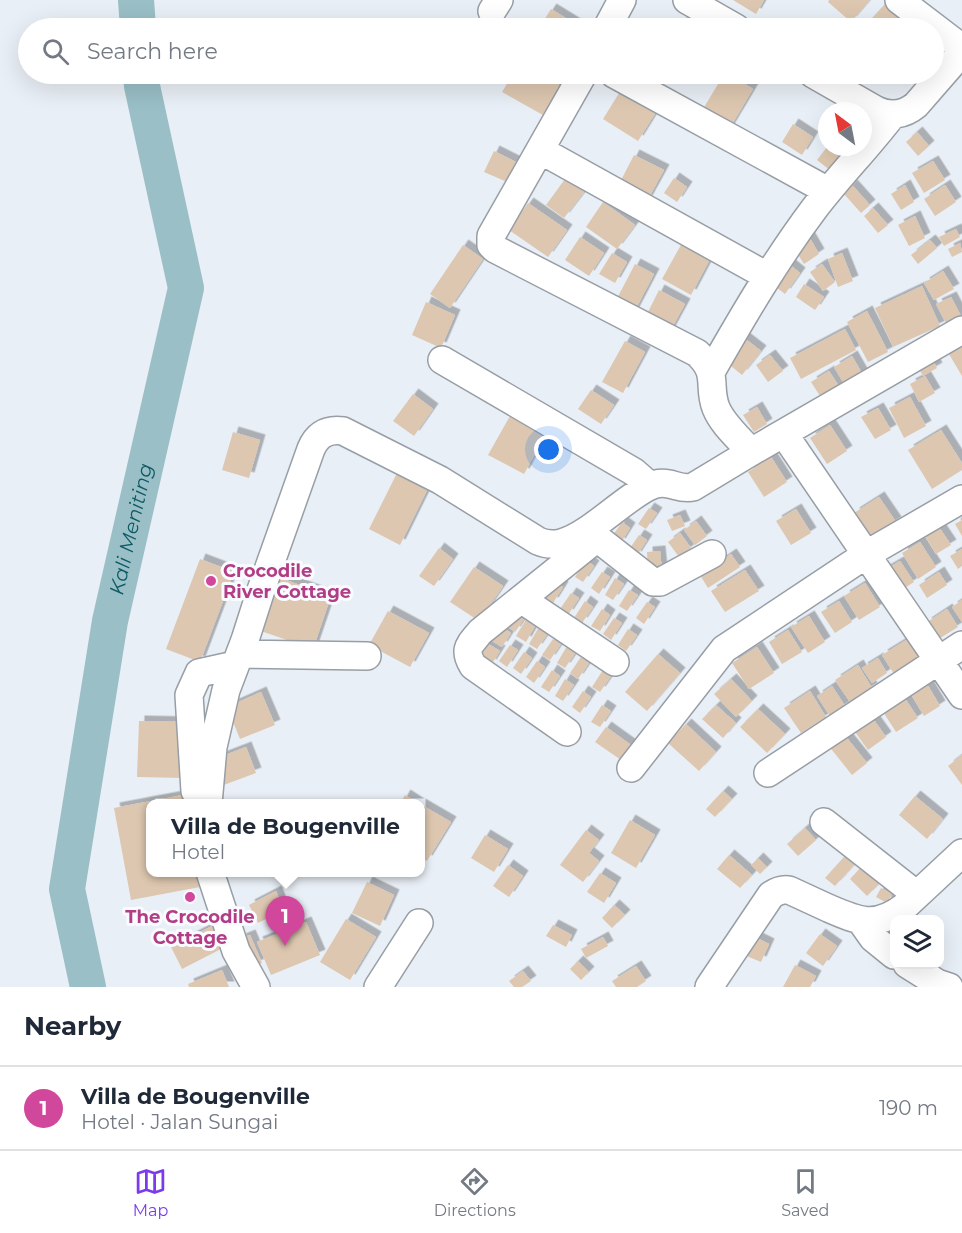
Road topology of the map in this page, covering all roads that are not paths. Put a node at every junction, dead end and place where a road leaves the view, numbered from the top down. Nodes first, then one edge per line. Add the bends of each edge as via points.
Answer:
1 (622, 0) edge
2 (687, 0) edge
3 (899, 0) edge
4 (612, 18) edge
5 (718, 18) edge
6 (922, 18) edge
7 (944, 36) edge
8 (962, 50) edge
9 (944, 72) edge
10 (577, 84) edge
11 (632, 84) edge
12 (830, 84) edge
13 (934, 84) edge
14 (893, 114) junction
15 (540, 150) junction
16 (828, 191) junction
17 (767, 276) junction
18 (962, 330) edge
19 (442, 360) dead end
20 (711, 372) junction
21 (784, 434) junction
22 (751, 452) junction
23 (662, 485) junction
24 (962, 499) edge
25 (597, 538) junction
26 (712, 554) dead end
27 (867, 554) junction
28 (521, 599) junction
29 (962, 645) edge
30 (367, 656) dead end
31 (238, 659) junction
32 (615, 662) dead end
33 (938, 662) junction
34 (962, 695) edge
35 (567, 732) dead end
36 (631, 768) dead end
37 (768, 773) dead end
38 (203, 799) edge
39 (824, 822) dead end
40 (962, 853) edge
41 (211, 877) edge
42 (916, 895) junction
43 (861, 921) junction
44 (419, 923) dead end
45 (890, 953) edge
46 (915, 969) edge
47 (256, 987) edge
48 (378, 987) edge
49 (710, 987) edge
50 (949, 987) edge

1 - 4 street
2 - 5 street
3 - 6 street
7 - 8 street
8 - 9 street
10 - 15 street
11 - 16 street
12 - 14 street via 876,110
13 - 14 street via 908,111
14 - 16 street
15 - 17 street
15 - 20 street via 491,236 491,245 691,349
16 - 17 street
17 - 20 street
18 - 21 street
19 - 23 street
20 - 22 street via 717,410
21 - 22 street
21 - 27 street
22 - 23 street via 693,487
23 - 25 street
23 - 31 street via 573,538 556,544 544,543 392,455 343,431 325,433 311,449
24 - 27 street
25 - 26 street via 653,582 660,582
25 - 28 street
27 - 33 street
27 - 36 street via 724,649
28 - 32 street
28 - 35 street via 480,632 468,646 467,655 473,666
29 - 33 street
30 - 31 street
31 - 38 street via 218,719
33 - 34 street
33 - 37 street
39 - 42 street
40 - 42 street
41 - 47 street via 236,951
42 - 43 street via 894,915
43 - 45 street
43 - 49 street via 789,890 775,892
44 - 48 street
46 - 50 street

